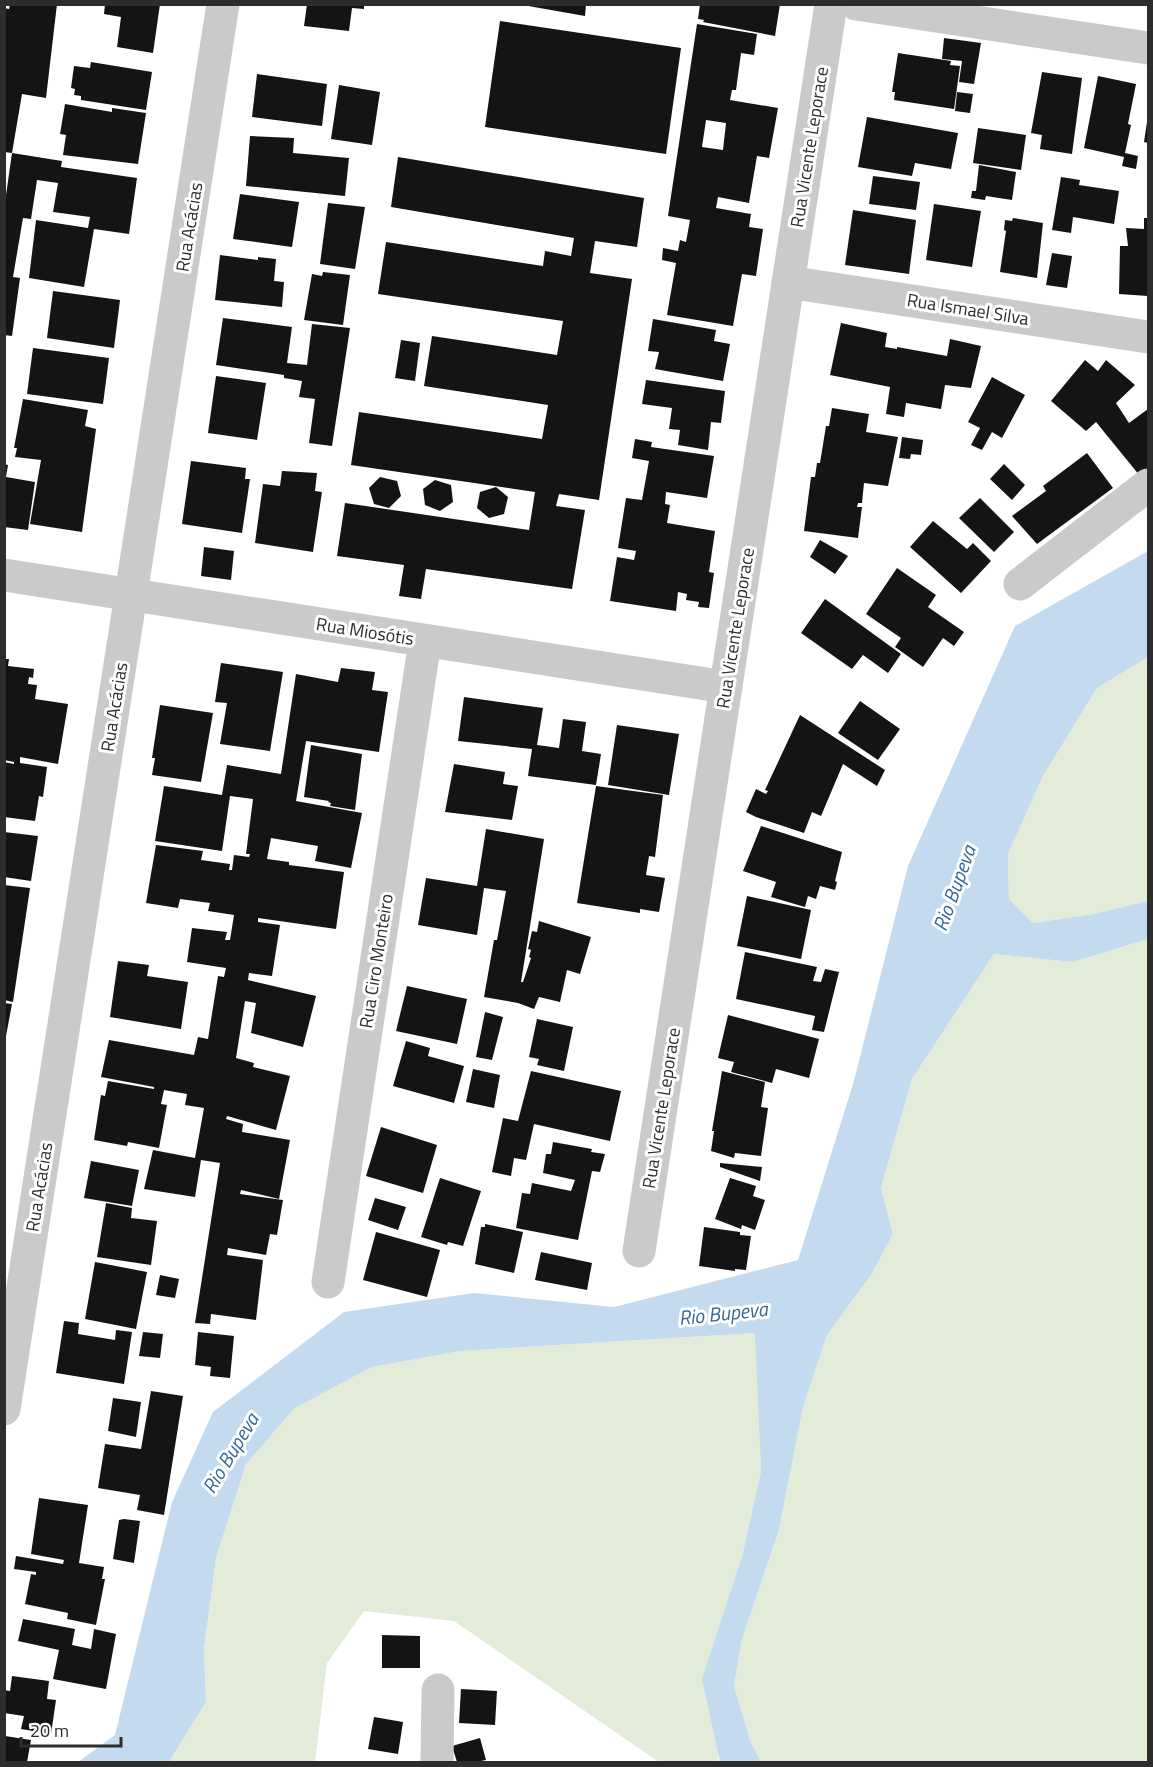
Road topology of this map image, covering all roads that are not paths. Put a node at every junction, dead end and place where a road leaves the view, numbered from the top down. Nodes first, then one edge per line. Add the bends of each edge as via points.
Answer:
1 (223, 4) edge
2 (831, 4) edge
3 (856, 4) edge
4 (1149, 48) edge
5 (788, 282) junction
6 (1149, 337) edge
7 (1149, 485) edge
8 (4, 576) edge
9 (1020, 584) dead end
10 (131, 595) junction
11 (425, 641) junction
12 (726, 687) junction
13 (639, 1251) dead end
14 (328, 1282) dead end
15 (4, 1409) edge
16 (438, 1690) dead end
17 (437, 1762) edge

1 - 10 street, Rua Acácias
2 - 5 street, Rua Vicente Leporace
3 - 4 street
5 - 6 street, Rua Ismael Silva
5 - 12 street, Rua Vicente Leporace
7 - 9 street
8 - 10 street, Rua Miosótis
10 - 11 street, Rua Miosótis
10 - 15 street, Rua Acácias
11 - 12 street, Rua Miosótis
11 - 14 street, Rua Ciro Monteiro
12 - 13 street, Rua Vicente Leporace
16 - 17 street

